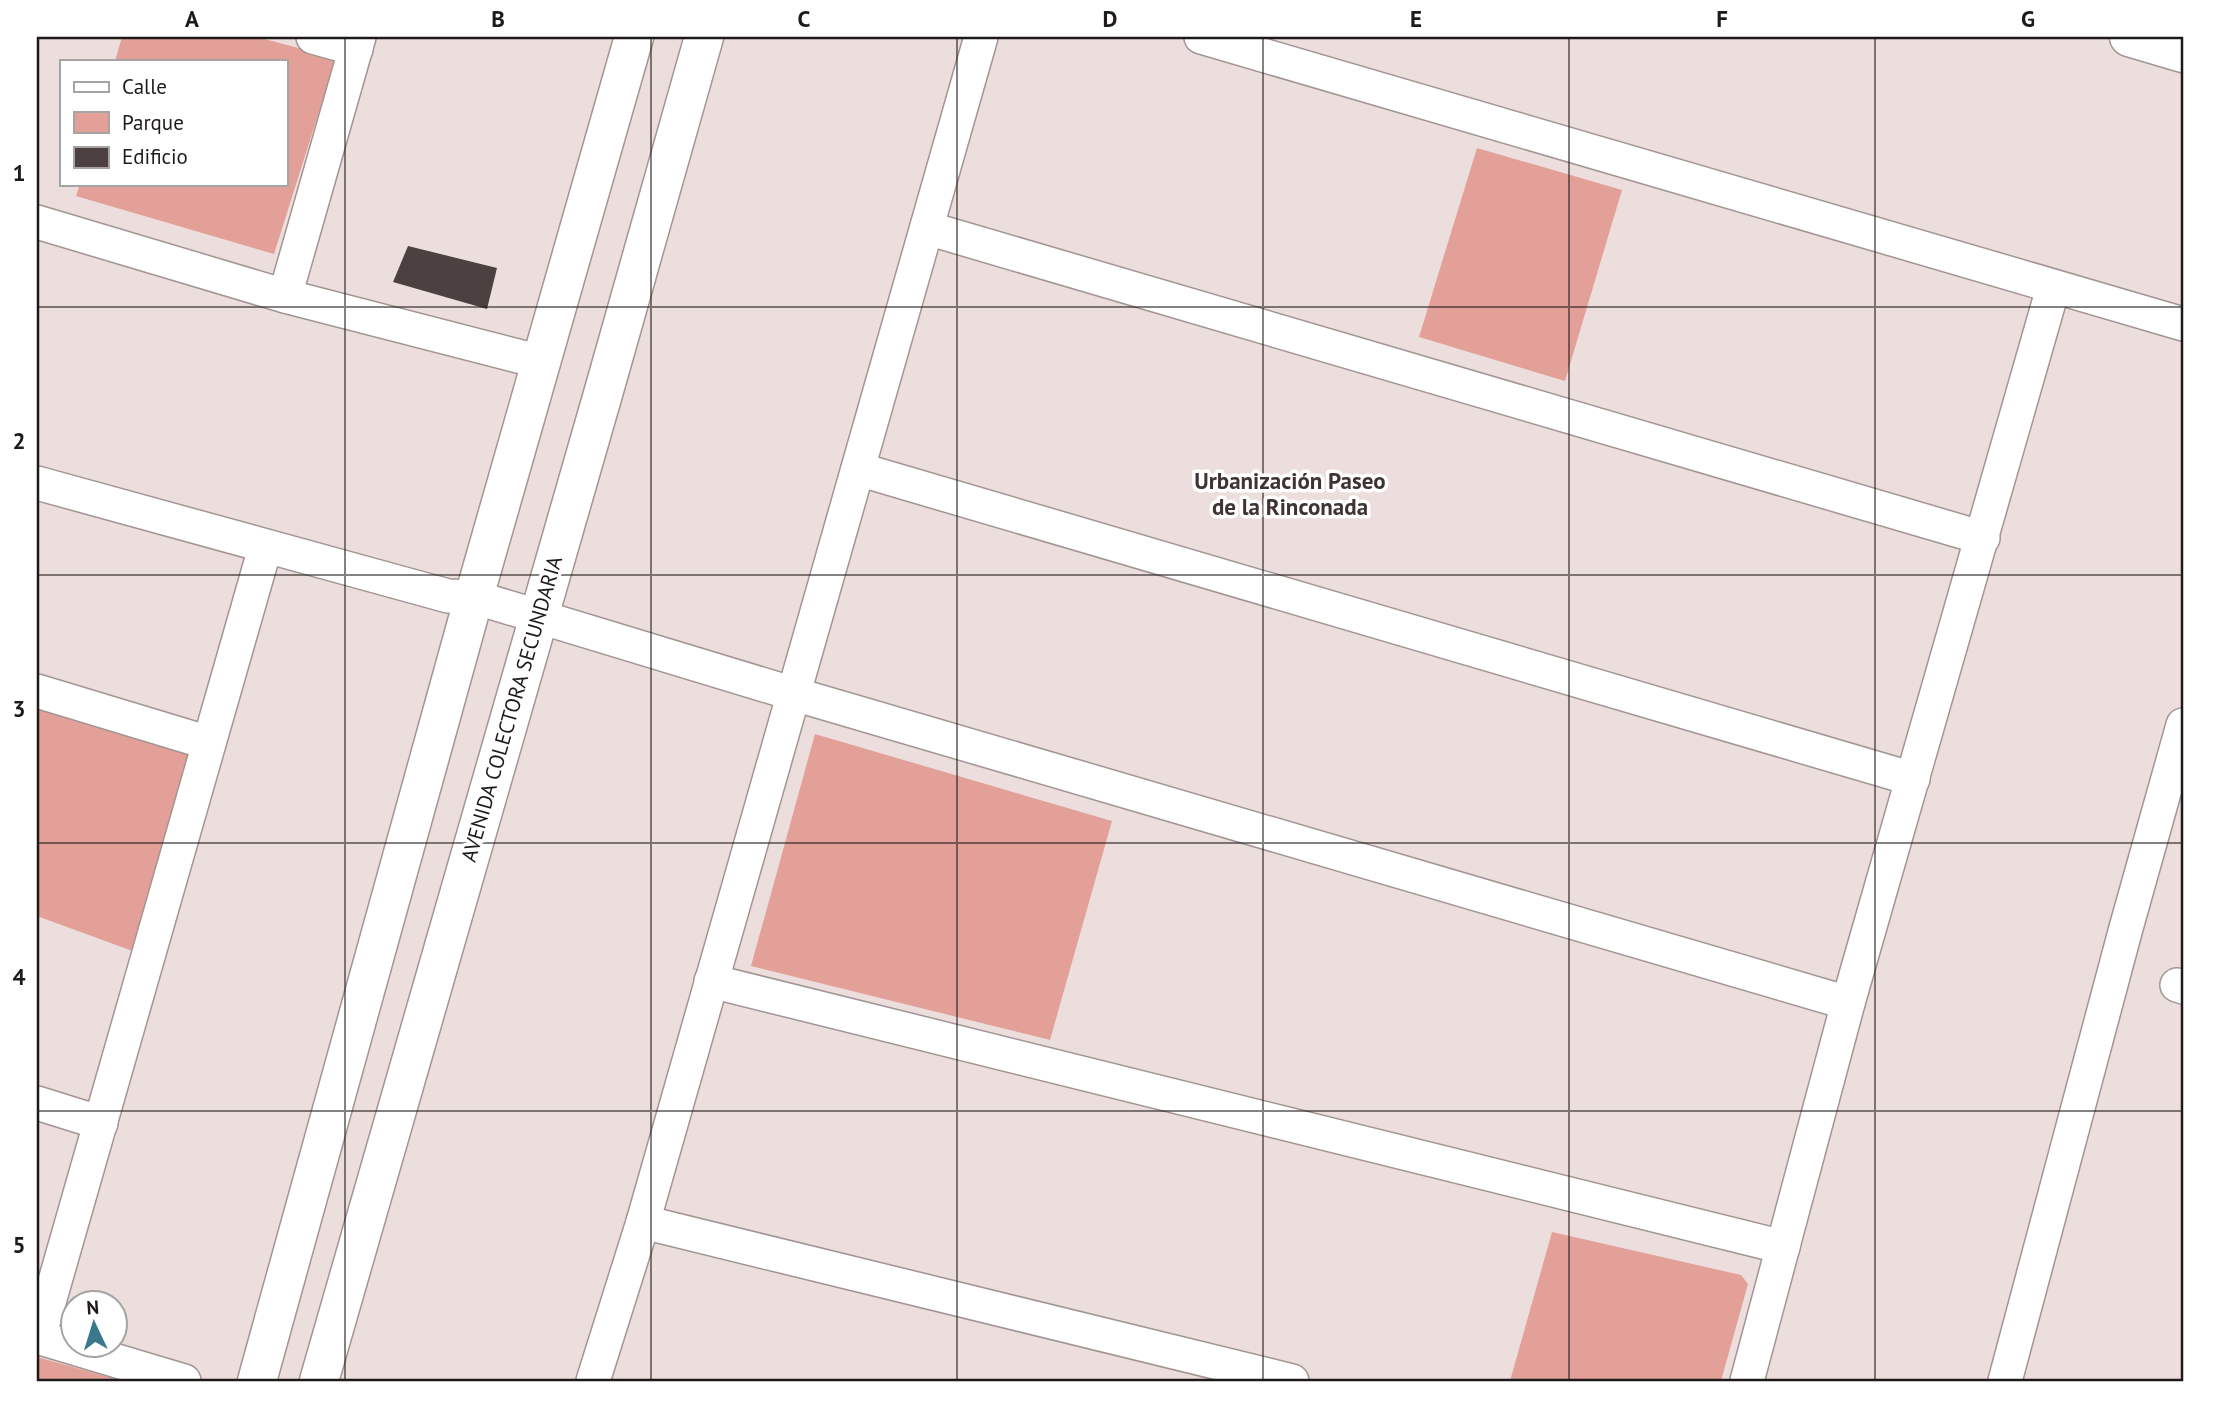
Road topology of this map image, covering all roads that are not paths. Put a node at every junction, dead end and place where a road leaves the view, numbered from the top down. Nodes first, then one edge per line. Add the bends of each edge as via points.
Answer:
1 (313, 37) edge
2 (634, 37) edge
3 (704, 37) edge
4 (981, 37) edge
5 (1201, 37) edge
6 (2129, 37) edge
7 (357, 43) edge
8 (2183, 53) edge
9 (37, 222) edge
10 (927, 228) junction
11 (2053, 288) junction
12 (285, 296) junction
13 (2183, 324) edge
14 (541, 362) junction
15 (858, 468) junction
16 (37, 483) edge
17 (1983, 538) junction
18 (265, 548) junction
19 (474, 597) junction
20 (538, 616) junction
21 (37, 691) edge
22 (794, 694) junction
23 (2183, 725) edge
24 (209, 743) junction
25 (1913, 779) junction
26 (711, 981) junction
27 (1848, 1003) junction
28 (37, 1103) edge
29 (101, 1123) junction
30 (643, 1222) junction
31 (1783, 1247) junction
32 (38, 1337) edge
33 (184, 1381) edge
34 (257, 1381) edge
35 (319, 1381) edge
36 (593, 1381) edge
37 (1292, 1381) edge
38 (1747, 1381) edge
39 (2005, 1381) edge

1 - 7 street
2 - 14 street
3 - 20 street, AVENIDA COLECTORA SECUNDARIA
4 - 10 street
5 - 11 street
6 - 8 street
7 - 12 street
9 - 12 street
10 - 15 street
10 - 17 street
11 - 13 street
11 - 17 street
12 - 14 street
14 - 19 street
15 - 22 street
15 - 25 street
16 - 18 street
17 - 25 street
18 - 19 street via 448,596
18 - 24 street
19 - 20 street
19 - 34 street
20 - 22 street
20 - 35 street, AVENIDA COLECTORA SECUNDARIA
21 - 24 street
22 - 26 street
22 - 27 street
23 - 39 street
24 - 29 street
25 - 27 street
26 - 30 street
26 - 31 street
27 - 31 street
28 - 29 street
29 - 32 street
30 - 36 street
30 - 37 street
31 - 38 street
32 - 33 street

